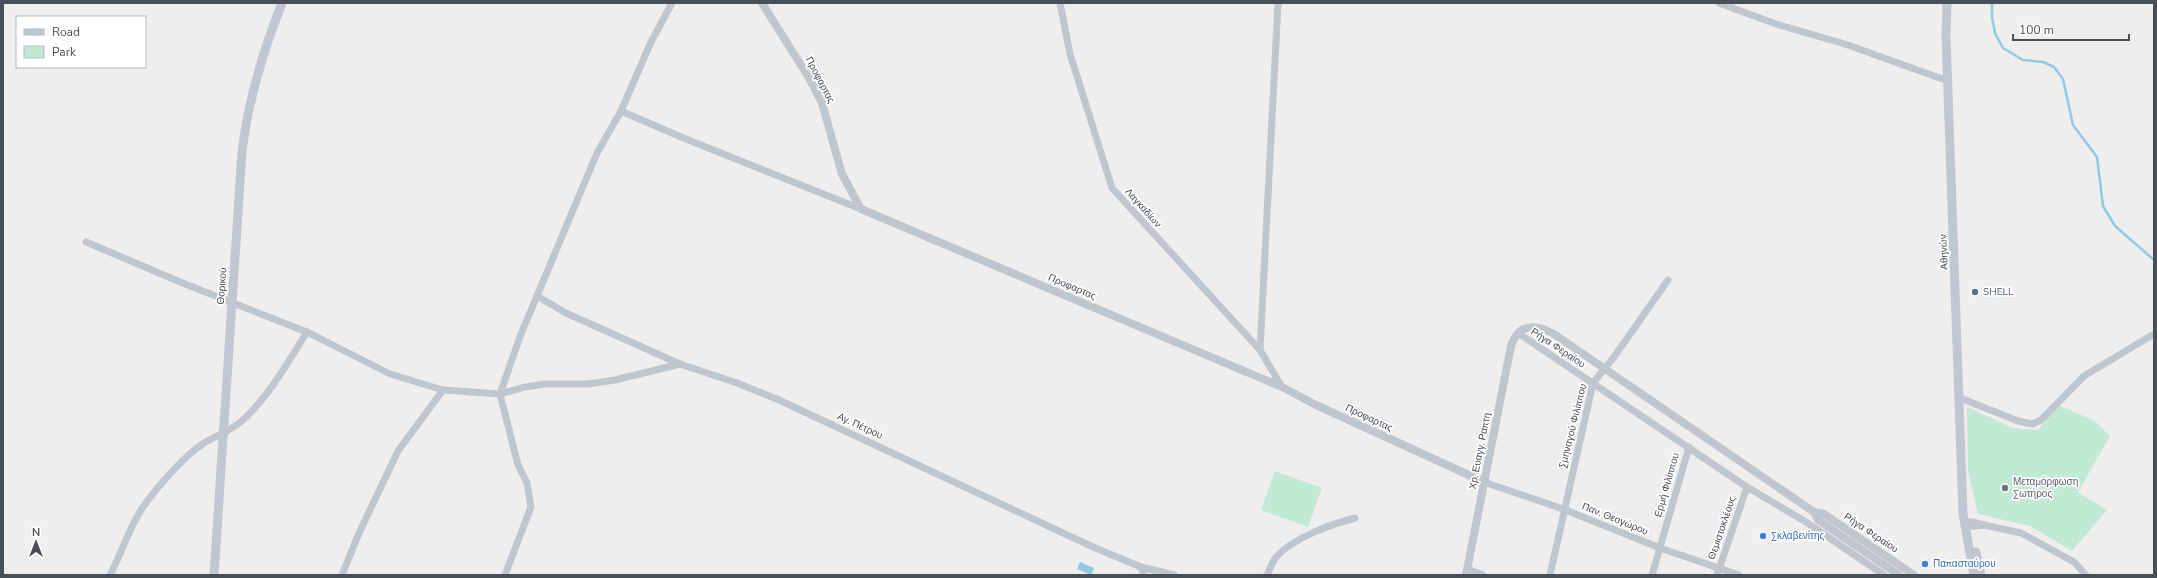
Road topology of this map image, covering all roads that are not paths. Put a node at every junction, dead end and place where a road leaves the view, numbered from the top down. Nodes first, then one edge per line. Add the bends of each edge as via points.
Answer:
1 (282, 3) edge
2 (672, 3) edge
3 (762, 3) edge
4 (1060, 3) edge
5 (1278, 3) edge
6 (1719, 3) edge
7 (1947, 3) edge
8 (1948, 81) junction
9 (621, 111) junction
10 (861, 209) junction
11 (86, 242) dead end
12 (1668, 280) dead end
13 (537, 296) junction
14 (232, 303) junction
15 (307, 332) junction
16 (1518, 333) junction
17 (2154, 334) edge
18 (1260, 350) junction
19 (680, 364) junction
20 (1604, 370) junction
21 (1593, 383) junction
22 (1282, 387) junction
23 (443, 390) junction
24 (500, 394) junction
25 (1960, 398) junction
26 (223, 434) junction
27 (1689, 447) junction
28 (1484, 482) junction
29 (1746, 487) junction
30 (1563, 509) junction
31 (1814, 512) junction
32 (1355, 518) dead end
33 (1806, 522) junction
34 (1968, 524) junction
35 (1660, 548) junction
36 (1142, 567) junction
37 (1719, 568) junction
38 (1466, 572) edge
39 (110, 575) edge
40 (214, 575) edge
41 (342, 575) edge
42 (505, 575) edge
43 (1144, 575) edge
44 (1174, 575) edge
45 (1268, 575) edge
46 (1483, 575) edge
47 (1550, 575) edge
48 (1652, 575) edge
49 (1717, 575) edge
50 (1739, 575) edge
51 (1884, 575) edge
52 (1899, 575) edge
53 (1914, 575) edge
54 (1974, 575) edge
55 (1981, 575) edge
56 (2086, 575) edge

1 - 14 main road, Θορικού via 270,35 245,127
2 - 9 street
3 - 10 street, Προφαρτας via 822,103 842,174
4 - 18 street, Λαγκαδίων via 1070,54 1112,188
5 - 18 street
6 - 8 street
7 - 8 main road, Αθηνών
8 - 25 main road, Αθηνών
9 - 10 street
9 - 13 street via 597,153
10 - 22 street, Προφαρτας
11 - 14 street
12 - 20 street, Σμηναγού Φιλίππου
13 - 19 street, Αγ. Πέτρου via 566,313
13 - 24 street
14 - 15 street
14 - 26 main road, Θορικού
15 - 23 street via 390,374
15 - 26 street via 258,403 243,420
16 - 20 street, Ρήγα Φεραίου via 1529,326 1542,328
16 - 21 street, Ρήγα Φεραίου
16 - 28 street, Χρ. Ευαγγ. Ραπτη via 1511,346
17 - 25 street via 2084,376 2041,420 2032,424
18 - 22 street, Λαγκαδίων
19 - 24 street via 615,380 588,384 545,384
19 - 36 street, Αγ. Πέτρου via 737,382 779,400
20 - 21 street, Σμηναγού Φιλίππου
20 - 31 street, Ρήγα Φεραίου
21 - 27 street, Ρήγα Φεραίου
21 - 30 street, Σμηναγού Φιλίππου
22 - 28 street, Προφαρτας
23 - 24 street
23 - 41 street via 398,451
24 - 42 street via 518,465 527,483 531,507
25 - 34 main road, Αθηνών via 1963,501
26 - 39 street via 205,442 192,452 147,502 131,528
26 - 40 main road, Θορικού
27 - 29 street, Ρήγα Φεραίου
27 - 35 street, Ερμή Φιλίππου
28 - 30 street, Παν. Θεογώρου
28 - 38 street, Χρ. Ευαγγ. Ραπτη
29 - 33 street, Ρήγα Φεραίου
29 - 37 street, Θεμιστοκλέους
30 - 35 street, Παν. Θεογώρου
30 - 47 street, Σμηναγού Φιλίππου
31 - 33 street
31 - 52 street, Ρήγα Φεραίου via 1818,520
31 - 53 street, Ρήγα Φεραίου via 1824,514
32 - 45 street via 1331,524 1289,547 1277,556
33 - 51 street, Ρήγα Φεραίου
34 - 54 main road, Αθηνών
34 - 55 main road, Αθηνών
34 - 56 street via 2021,533 2074,562
35 - 37 street, Παν. Θεογώρου
35 - 48 street, Ερμή Φιλίππου
36 - 43 street
36 - 44 street, Αγ. Πέτρου
37 - 49 street, Θεμιστοκλέους
37 - 50 street, Παν. Θεογώρου
38 - 46 street

